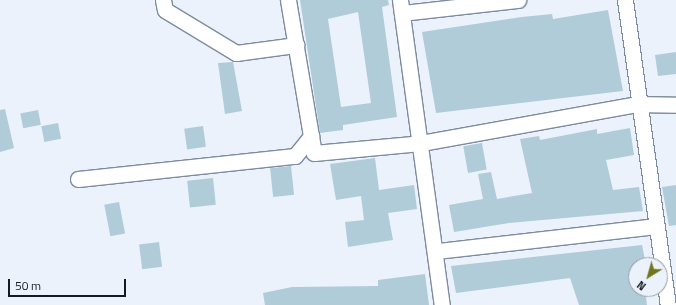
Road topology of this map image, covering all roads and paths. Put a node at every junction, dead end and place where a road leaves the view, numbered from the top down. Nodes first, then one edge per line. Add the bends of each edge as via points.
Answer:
1 (164, 0) edge
2 (288, 0) edge
3 (518, 0) edge
4 (625, 0) edge
5 (401, 6) edge
6 (296, 45) junction
7 (637, 104) junction
8 (676, 105) edge
9 (311, 136) junction
10 (421, 143) junction
11 (78, 179) dead end
12 (656, 226) junction
13 (437, 251) junction
14 (442, 305) edge
15 (668, 305) edge

1 - 6 street via 165,10 236,53
2 - 6 street
3 - 5 street
4 - 7 street
5 - 10 street
6 - 9 street
7 - 8 street
7 - 10 street
7 - 12 street
9 - 10 street via 314,153
9 - 11 street via 295,156
10 - 13 street
12 - 13 street
12 - 15 street
13 - 14 street

